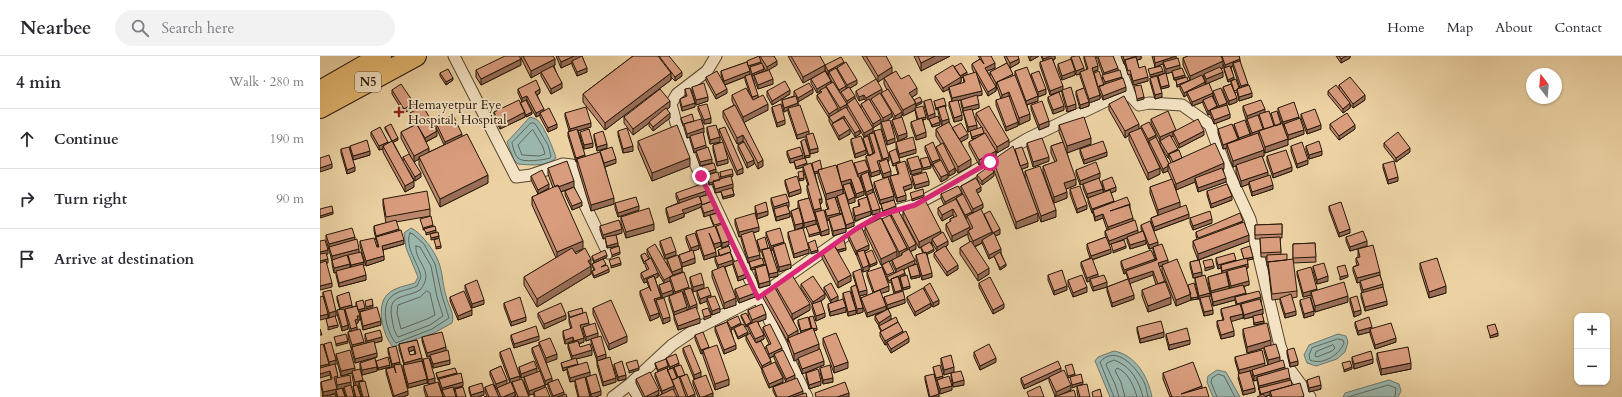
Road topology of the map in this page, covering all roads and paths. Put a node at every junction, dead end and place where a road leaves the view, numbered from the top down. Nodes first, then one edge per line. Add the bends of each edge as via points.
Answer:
1 (416, 56) edge
2 (454, 56) edge
3 (716, 56) edge
4 (1115, 56) edge
5 (380, 63) edge
6 (320, 82) edge
7 (320, 91) edge
8 (1130, 95) junction
9 (320, 108) edge
10 (320, 118) edge
11 (608, 253) edge
12 (758, 298) junction
13 (630, 384) junction
14 (613, 397) edge
15 (639, 397) edge
16 (807, 397) edge
17 (1310, 397) edge

1 - 5 highway, N5
2 - 11 street via 516,177 531,175 563,164 572,166 585,205
3 - 12 street via 707,71 677,94 671,104 676,123
4 - 8 street
5 - 6 highway
5 - 7 highway, N5
5 - 9 highway, N5
5 - 10 highway via 362,96
8 - 12 street via 1110,99 1027,139 915,205 880,215
8 - 17 street via 1139,105 1182,105 1210,125 1250,219 1280,346 1288,367
12 - 13 street via 689,333 672,345
12 - 16 street
13 - 14 street
13 - 15 street

